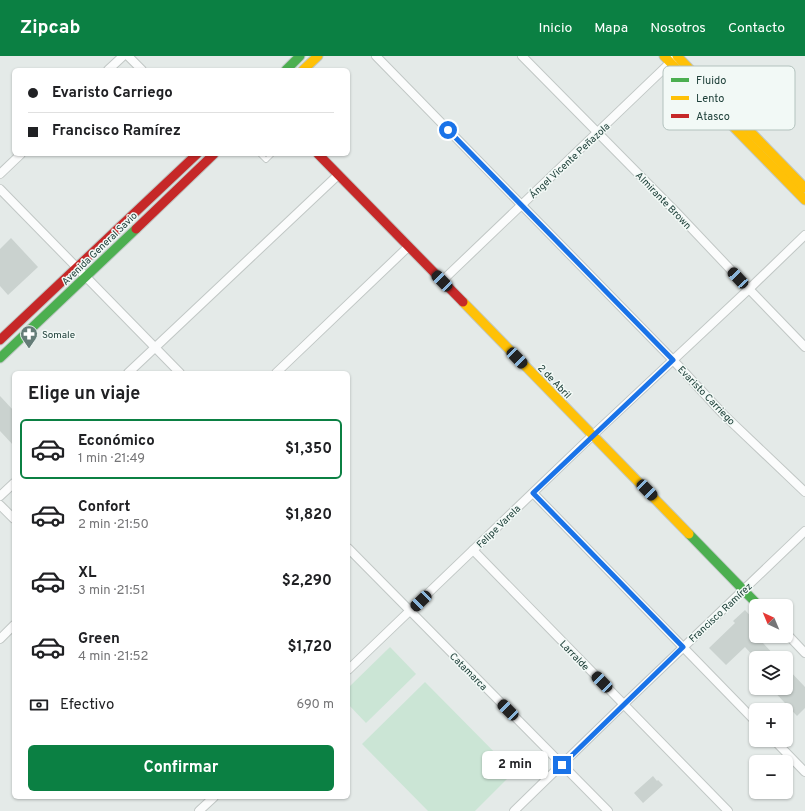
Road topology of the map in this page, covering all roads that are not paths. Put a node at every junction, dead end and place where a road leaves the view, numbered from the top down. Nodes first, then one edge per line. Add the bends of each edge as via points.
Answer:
1 (123, 56) edge
2 (128, 56) edge
3 (300, 56) edge
4 (318, 56) edge
5 (376, 56) edge
6 (522, 56) edge
7 (664, 56) edge
8 (676, 58) edge
9 (668, 66) edge
10 (683, 66) edge
11 (684, 66) edge
12 (110, 68) edge
13 (140, 68) edge
14 (288, 68) edge
15 (305, 68) edge
16 (663, 70) edge
17 (741, 130) edge
18 (747, 130) edge
19 (598, 133) junction
20 (18, 156) edge
21 (195, 156) edge
22 (212, 156) edge
23 (262, 156) edge
24 (270, 156) edge
25 (320, 156) edge
26 (0, 174) edge
27 (338, 175) junction
28 (805, 188) edge
29 (0, 189) edge
30 (805, 200) edge
31 (521, 205) junction
32 (805, 235) edge
33 (408, 247) junction
34 (77, 268) junction
35 (86, 276) junction
36 (442, 281) junction
37 (749, 289) junction
38 (0, 340) edge
39 (805, 347) edge
40 (155, 348) junction
41 (0, 358) edge
42 (673, 360) junction
43 (130, 371) edge
44 (178, 371) edge
45 (278, 371) edge
46 (593, 435) junction
47 (12, 485) edge
48 (805, 492) edge
49 (533, 493) junction
50 (0, 496) edge
51 (0, 505) edge
52 (12, 517) edge
53 (805, 531) edge
54 (473, 550) junction
55 (350, 551) edge
56 (744, 590) junction
57 (753, 599) edge
58 (410, 611) junction
59 (12, 627) edge
60 (0, 639) edge
61 (793, 640) edge
62 (683, 647) junction
63 (805, 653) edge
64 (350, 668) edge
65 (624, 704) junction
66 (749, 715) edge
67 (781, 747) edge
68 (562, 765) junction
69 (805, 772) edge
70 (212, 799) edge
71 (199, 811) edge
72 (514, 811) edge
73 (608, 811) edge
74 (728, 811) edge

1 - 12 street
2 - 13 street
3 - 14 main road
4 - 15 main road
5 - 31 street, Evaristo Carriego
6 - 19 street, Almirante Brown
7 - 8 main road
8 - 9 street, Ángel Vicente Peñazola
8 - 10 main road
8 - 11 main road
16 - 19 street, Ángel Vicente Peñazola
17 - 30 main road
18 - 28 main road
19 - 31 street, Ángel Vicente Peñazola
19 - 37 street, Almirante Brown
20 - 26 street
21 - 34 main road, Avenida General Savio
22 - 35 main road, Avenida General Savio
23 - 24 lane via 266,160
25 - 27 main road, 2 de Abril
27 - 33 main road, 2 de Abril
27 - 40 street
29 - 34 street
31 - 36 street, Ángel Vicente Peñazola
31 - 42 street, Evaristo Carriego
32 - 37 street, Felipe Varela
33 - 36 main road, 2 de Abril
33 - 45 street
34 - 35 street
34 - 38 main road, Avenida General Savio
35 - 40 street
35 - 41 main road, Avenida General Savio
36 - 46 main road, 2 de Abril
37 - 39 street, Almirante Brown
37 - 42 street, Felipe Varela
40 - 43 street
40 - 44 street
42 - 46 street, Felipe Varela
42 - 48 street, Evaristo Carriego via 723,414
46 - 49 street, Felipe Varela
46 - 56 main road, 2 de Abril
47 - 50 street
49 - 54 street, Felipe Varela
49 - 62 street
51 - 52 street
53 - 56 street, Francisco Ramírez
54 - 58 street, Felipe Varela
54 - 65 street, Larralde
55 - 58 street, Catamarca
56 - 57 main road, 2 de Abril
56 - 62 street, Francisco Ramírez
58 - 64 street, Felipe Varela
58 - 68 street, Catamarca
59 - 60 street
61 - 63 street
62 - 65 street, Francisco Ramírez
62 - 66 street
65 - 68 street, Francisco Ramírez
65 - 74 street, Larralde
67 - 69 street
68 - 72 street, Francisco Ramírez
68 - 73 street, Catamarca
70 - 71 street

